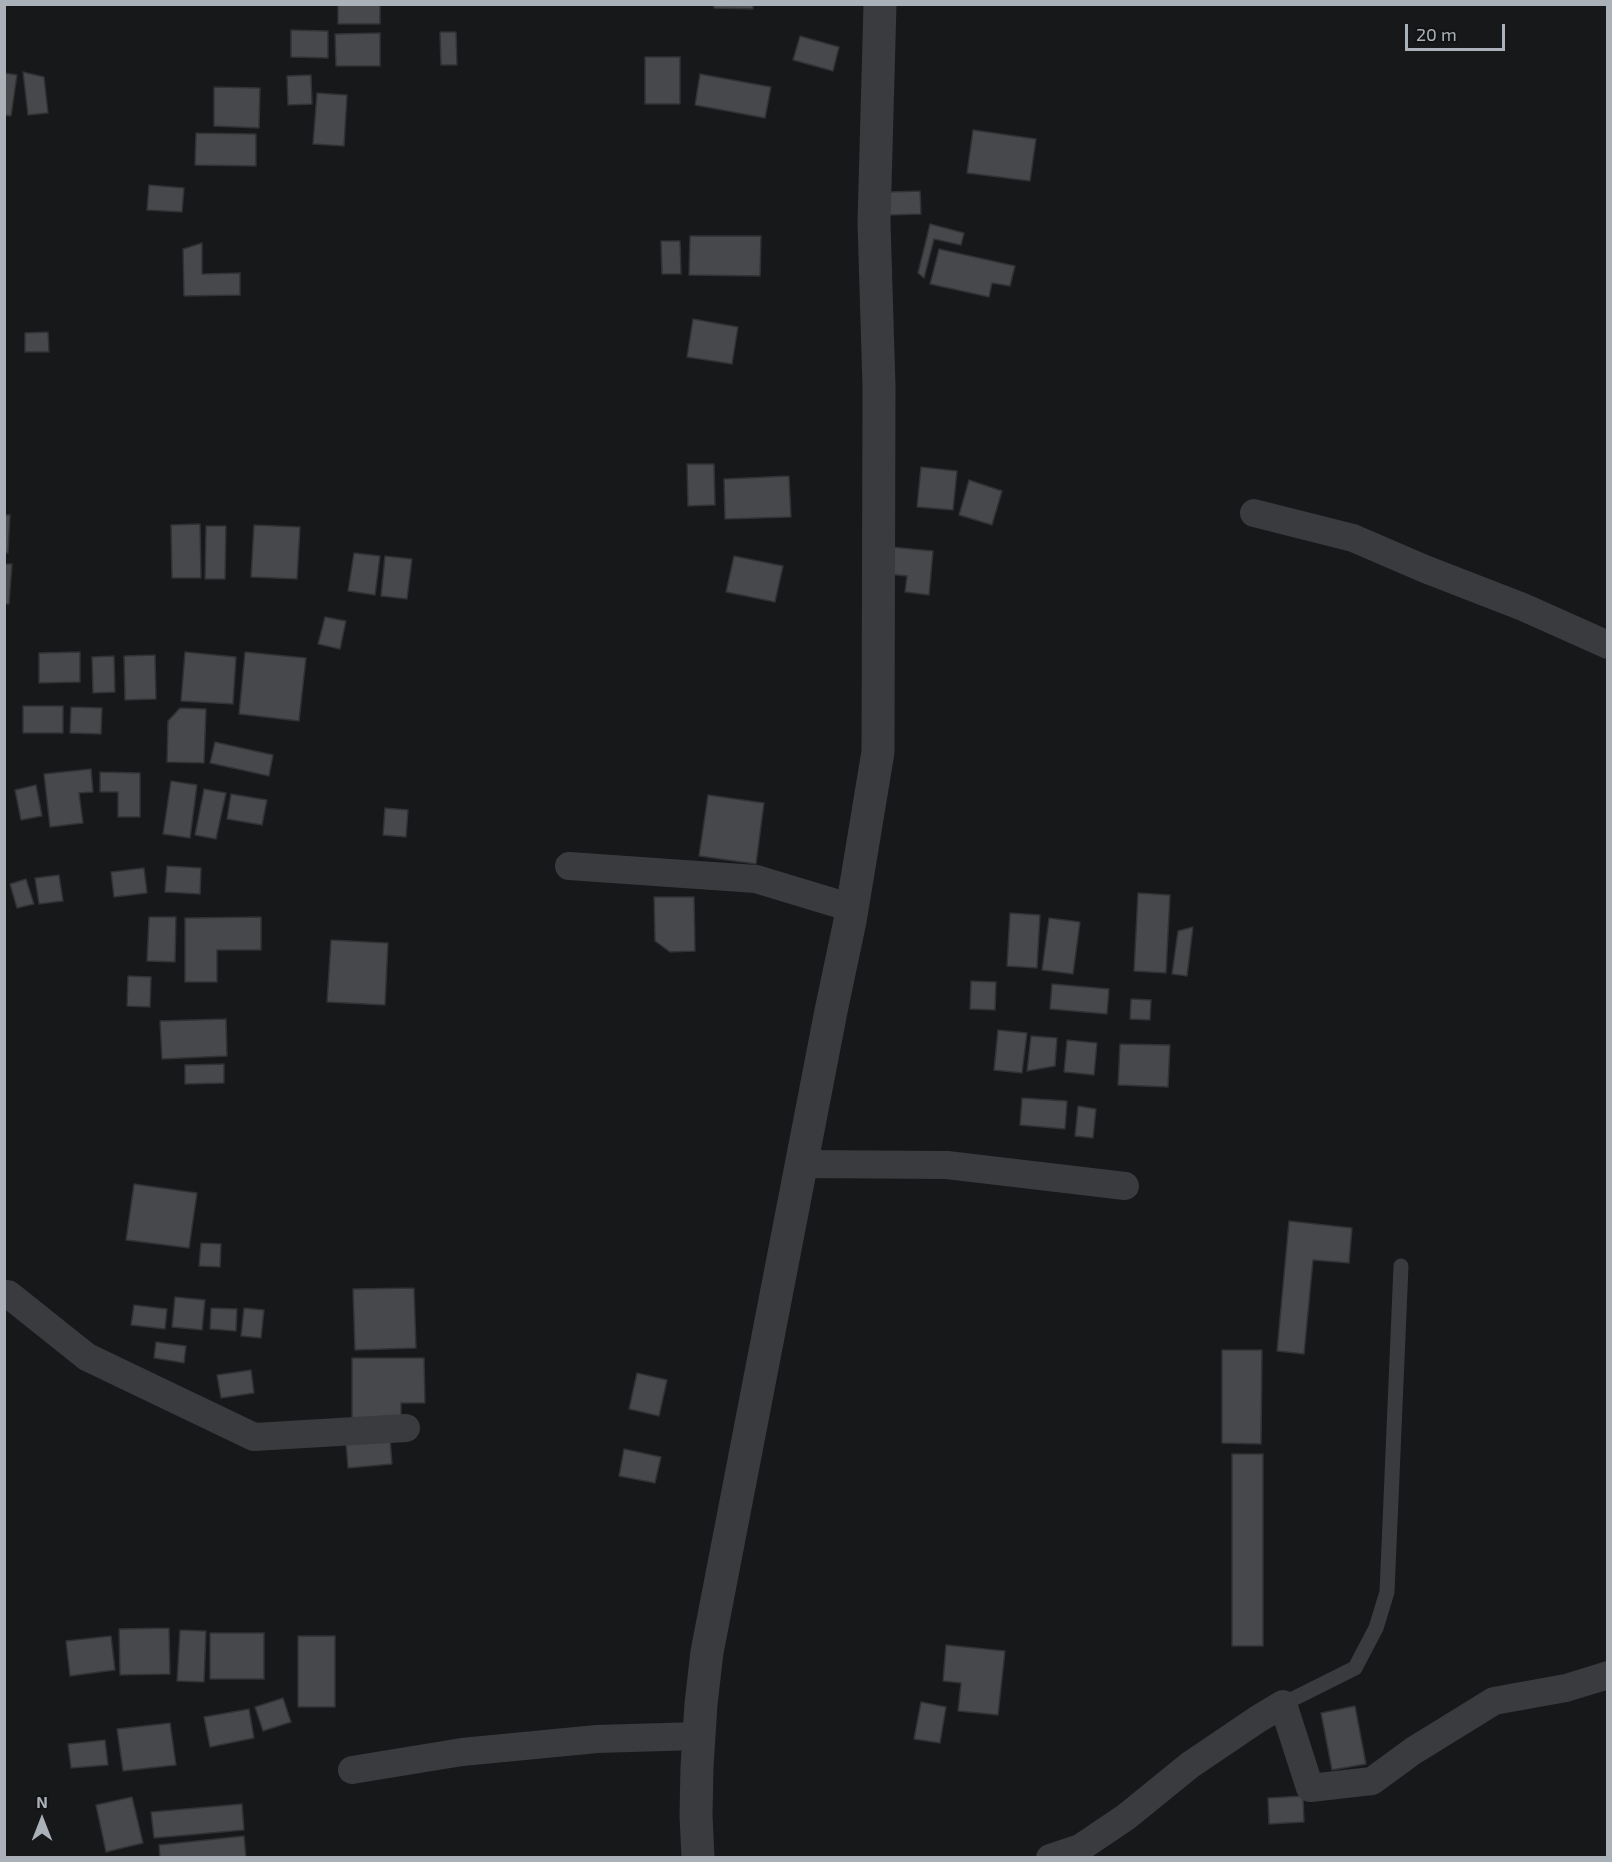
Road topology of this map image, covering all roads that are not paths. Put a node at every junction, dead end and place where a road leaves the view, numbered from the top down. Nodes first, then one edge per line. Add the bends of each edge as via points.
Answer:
1 (880, 4) edge
2 (1254, 513) dead end
3 (1608, 645) edge
4 (569, 866) dead end
5 (852, 909) junction
6 (801, 1164) junction
7 (1125, 1186) dead end
8 (1401, 1266) dead end
9 (4, 1293) edge
10 (406, 1428) dead end
11 (1608, 1675) edge
12 (1283, 1704) junction
13 (699, 1736) junction
14 (352, 1770) dead end
15 (698, 1857) edge
16 (1050, 1857) edge

1 - 5 street via 874,222 879,387 878,752
2 - 3 street via 1353,538
4 - 5 street via 756,879
5 - 6 street
6 - 7 street via 947,1165
6 - 13 street via 707,1652
8 - 12 lane via 1387,1592 1376,1628 1355,1668
9 - 10 street via 87,1357 254,1437
11 - 12 street via 1566,1688 1494,1701 1372,1781 1310,1788
12 - 16 street via 1190,1765 1080,1848
13 - 14 street via 586,1740 462,1752
13 - 15 street

